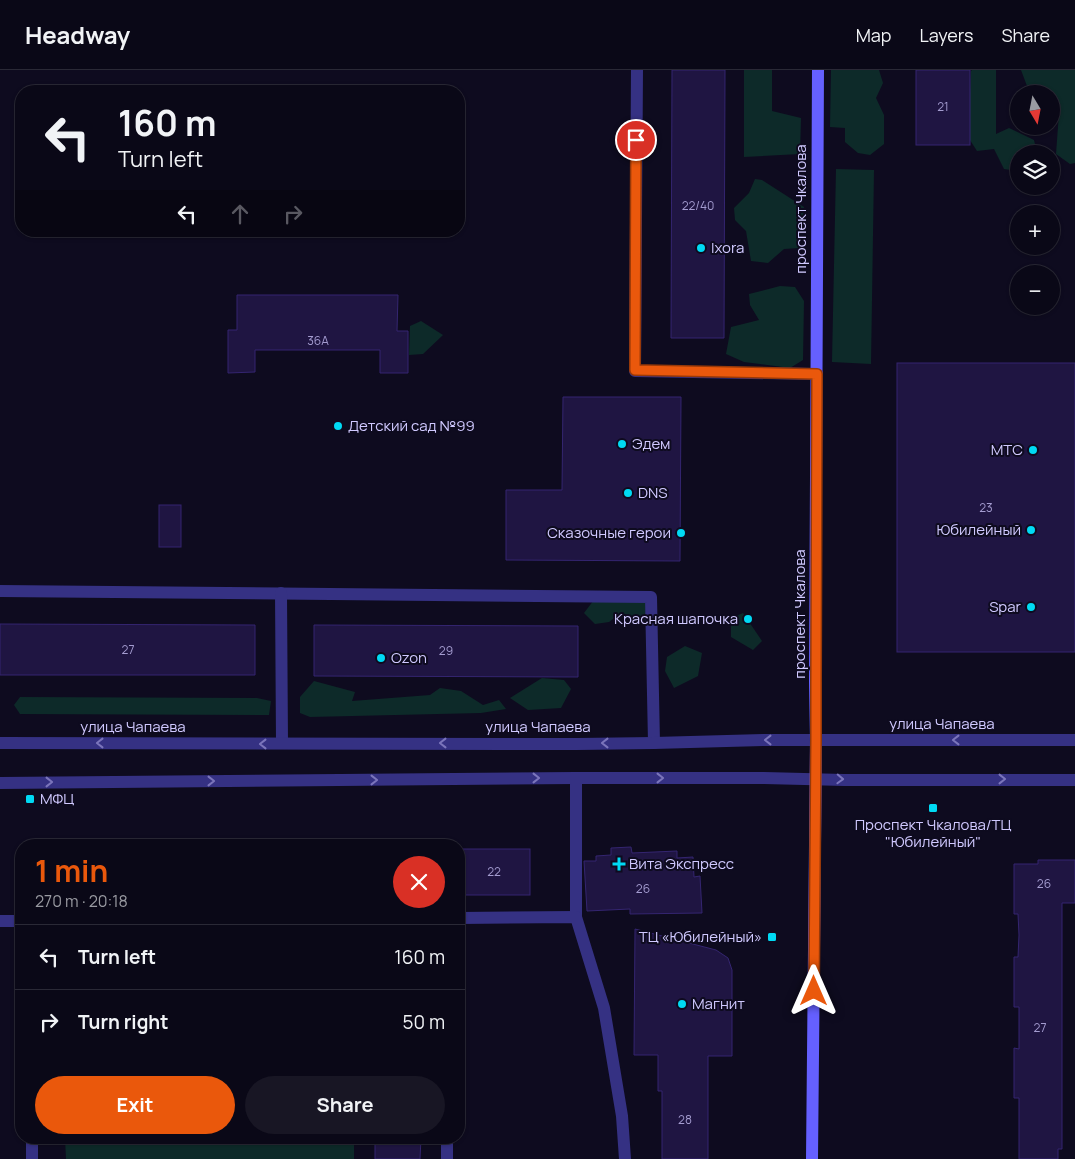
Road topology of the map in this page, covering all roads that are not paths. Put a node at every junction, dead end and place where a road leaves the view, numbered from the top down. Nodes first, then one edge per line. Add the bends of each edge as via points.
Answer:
1 (637, 70) edge
2 (818, 70) edge
3 (817, 374) junction
4 (0, 591) edge
5 (281, 594) junction
6 (816, 740) junction
7 (1075, 740) edge
8 (0, 743) edge
9 (282, 743) junction
10 (654, 743) junction
11 (576, 778) junction
12 (815, 778) junction
13 (1075, 780) edge
14 (0, 783) edge
15 (576, 917) junction
16 (465, 918) edge
17 (0, 921) edge
18 (15, 921) edge
19 (32, 1144) edge
20 (447, 1144) edge
21 (32, 1159) edge
22 (447, 1159) edge
23 (625, 1159) edge
24 (812, 1159) edge

1 - 3 street via 635,370
2 - 3 main road, проспект Чкалова
3 - 6 main road, проспект Чкалова
4 - 5 street
5 - 9 street
5 - 10 street via 651,597
7 -> 6 street, улица Чапаева
6 -> 10 street, улица Чапаева
6 - 12 main road, проспект Чкалова
9 -> 8 street, улица Чапаева
10 -> 9 street, улица Чапаева
11 -> 12 street
14 -> 11 street
11 - 15 street
12 -> 13 street
12 - 24 main road, проспект Чкалова
15 - 16 street
15 - 23 street via 604,1008 622,1116
17 - 18 street
19 - 21 street
20 - 22 street

